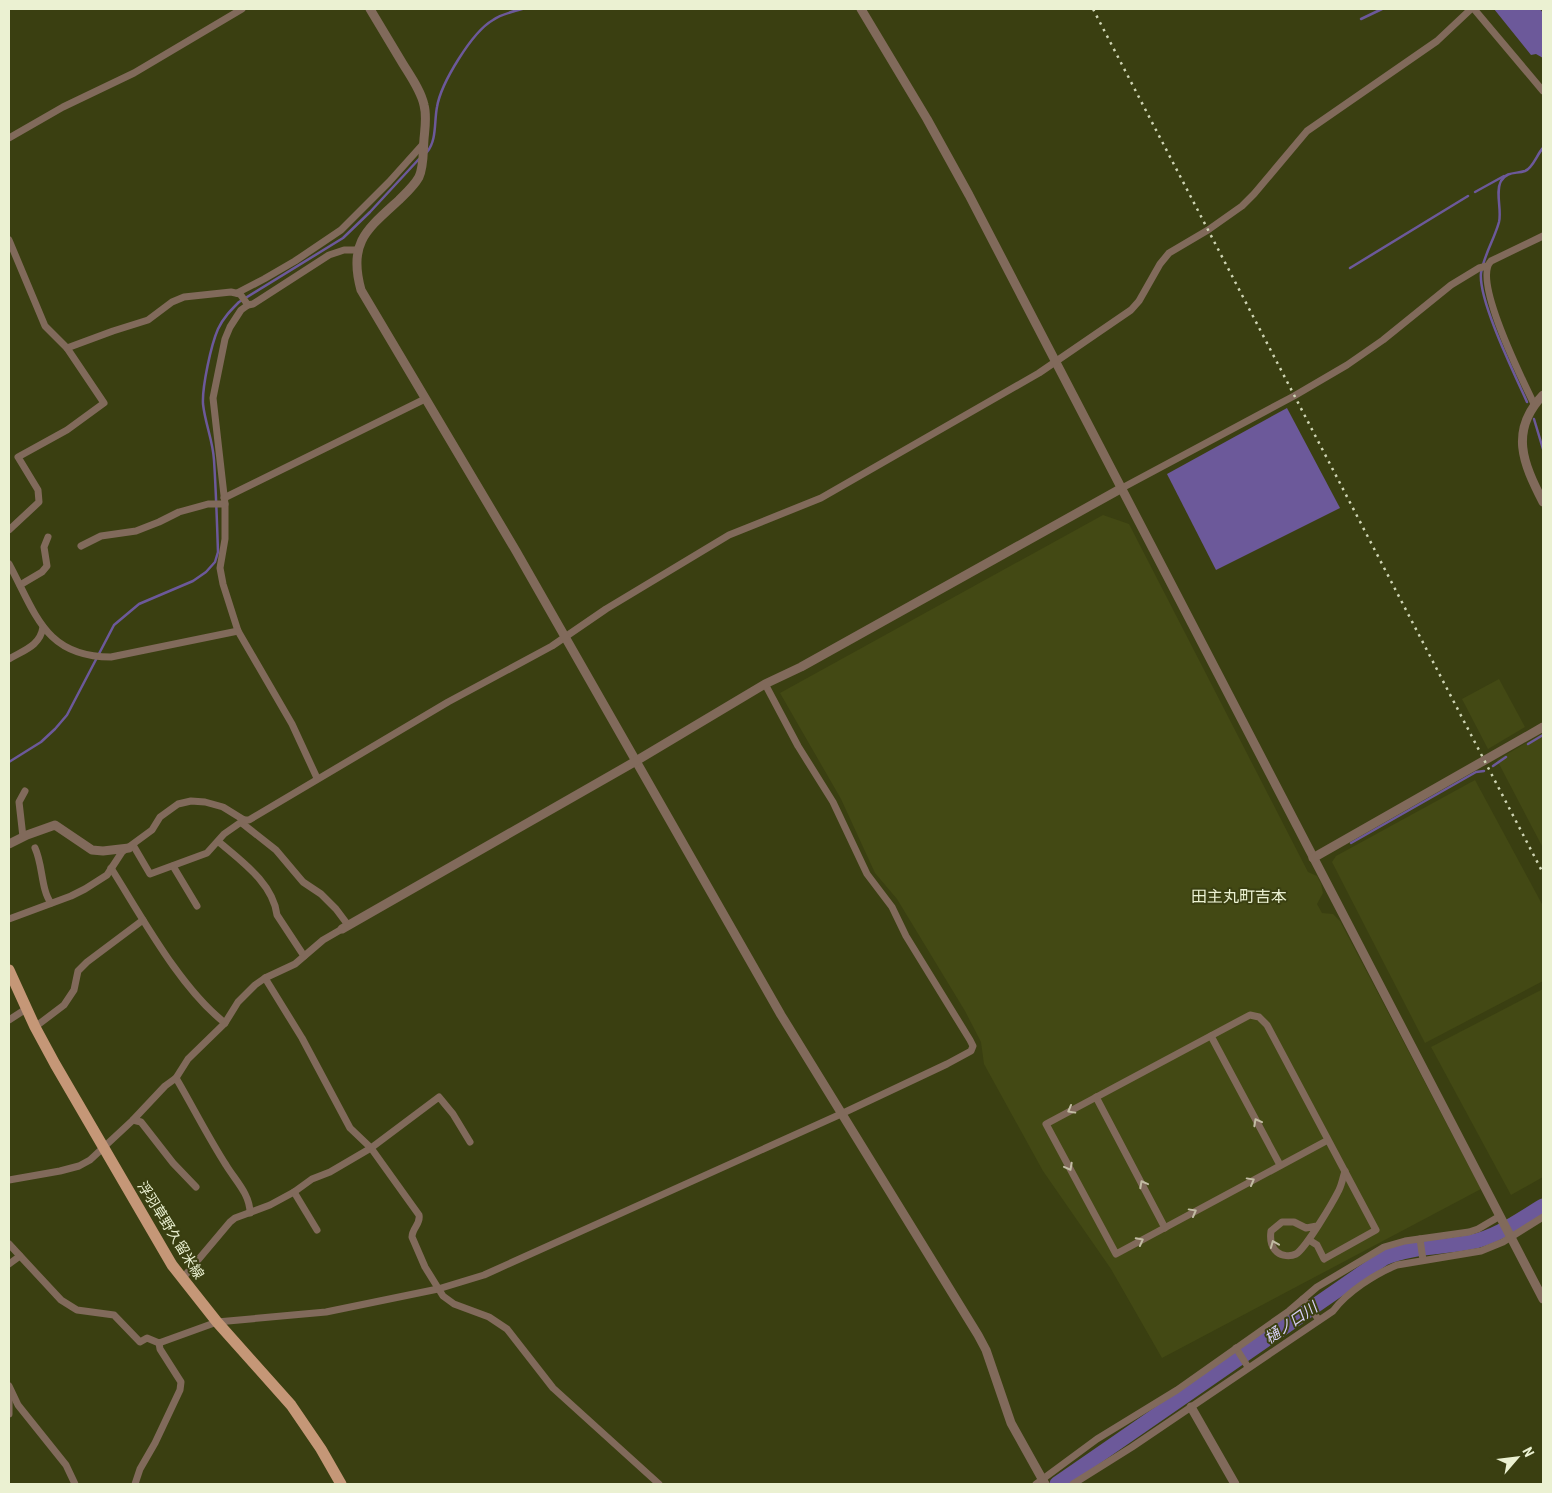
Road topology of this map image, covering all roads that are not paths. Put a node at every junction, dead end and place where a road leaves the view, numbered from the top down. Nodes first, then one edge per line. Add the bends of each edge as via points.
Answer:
1 (242, 9) edge
2 (370, 9) edge
3 (861, 9) edge
4 (1473, 9) edge
5 (1543, 91) edge
6 (9, 138) edge
7 (423, 145) junction
8 (1543, 236) edge
9 (9, 240) edge
10 (11, 250) edge
11 (358, 250) junction
12 (1484, 267) junction
13 (238, 293) junction
14 (247, 304) junction
15 (67, 348) junction
16 (1056, 362) junction
17 (1543, 394) edge
18 (425, 399) junction
19 (1534, 404) junction
20 (1122, 488) junction
21 (223, 502) junction
22 (1543, 502) edge
23 (9, 530) edge
24 (48, 537) dead end
25 (81, 546) dead end
26 (9, 564) edge
27 (20, 584) junction
28 (43, 627) junction
29 (238, 631) junction
30 (565, 637) junction
31 (9, 659) edge
32 (765, 684) junction
33 (1543, 727) edge
34 (636, 761) junction
35 (317, 778) junction
36 (25, 791) dead end
37 (244, 820) junction
38 (23, 837) junction
39 (219, 842) junction
40 (9, 844) edge
41 (131, 846) junction
42 (34, 848) dead end
43 (1313, 858) junction
44 (173, 866) junction
45 (112, 868) junction
46 (51, 903) junction
47 (197, 906) dead end
48 (9, 919) edge
49 (144, 920) junction
50 (345, 927) junction
51 (304, 956) junction
52 (9, 970) edge
53 (265, 978) junction
54 (26, 1009) junction
55 (9, 1020) edge
56 (226, 1023) junction
57 (35, 1027) junction
58 (1211, 1036) junction
59 (176, 1078) junction
60 (1096, 1097) junction
61 (841, 1114) junction
62 (133, 1120) junction
63 (1328, 1140) junction
64 (470, 1142) dead end
65 (103, 1147) junction
66 (371, 1148) junction
67 (1280, 1164) junction
68 (1345, 1171) junction
69 (9, 1180) edge
70 (196, 1187) dead end
71 (294, 1192) junction
72 (250, 1212) junction
73 (1543, 1217) edge
74 (1501, 1218) junction
75 (1317, 1226) junction
76 (1165, 1228) junction
77 (317, 1230) dead end
78 (1510, 1235) junction
79 (1309, 1240) junction
80 (1420, 1240) junction
81 (9, 1244) edge
82 (20, 1256) junction
83 (1422, 1258) junction
84 (9, 1264) edge
85 (182, 1280) junction
86 (438, 1289) junction
87 (1543, 1299) edge
88 (1304, 1301) junction
89 (1317, 1318) junction
90 (217, 1322) junction
91 (159, 1343) junction
92 (1237, 1350) junction
93 (1248, 1366) junction
94 (9, 1386) edge
95 (1191, 1407) junction
96 (9, 1414) edge
97 (1042, 1483) edge
98 (75, 1484) edge
99 (135, 1484) edge
100 (340, 1484) edge
101 (658, 1484) edge
102 (1073, 1484) edge
103 (1235, 1484) edge

1 - 6 street via 134,73 63,107
2 - 7 street via 421,95 426,113
3 - 16 street via 950,160
4 - 5 street
4 - 16 street via 1437,41 1307,131 1242,206 1169,253 1131,310
7 - 11 street via 419,176 413,186 372,225
7 - 13 street via 341,230 296,261
8 - 12 street
9 - 10 street
10 - 15 street via 45,326
11 - 14 street via 337,251 259,300
11 - 18 street via 357,276 361,290
12 - 19 street via 1493,309
12 - 20 street via 1451,285 1348,365
13 - 14 street
13 - 15 street via 184,297 148,320
14 - 21 street via 240,310 225,339 212,398
15 - 23 street via 104,403 67,430 18,457 38,490 39,502
16 - 20 street
16 - 30 street via 821,498 729,536
17 - 19 street
18 - 21 street
18 - 30 street
19 - 22 street via 1523,428 1522,453
20 - 32 street
20 - 43 street
21 - 25 street via 179,512 136,531 101,536
21 - 29 street via 224,539 220,568
24 - 27 street via 44,547 47,566
26 - 27 street
27 - 28 street
28 - 29 street via 60,644 95,657 135,653
28 - 31 street via 42,636 36,642
29 - 35 street via 292,724
30 - 34 street
30 - 35 street
32 - 34 street
32 - 61 street via 833,802 867,874 892,907 906,936 973,1046 971,1051 947,1064
33 - 43 street
34 - 50 street
34 - 61 street
35 - 37 street
36 - 38 street via 19,802
37 - 39 street via 224,834
37 - 41 street via 223,807 191,801 168,810 152,830
37 - 50 street via 243,824 276,850 303,882 336,909
38 - 40 street
38 - 41 street via 54,825 92,850
39 - 44 street via 207,853
39 - 51 street via 265,885 277,915
41 - 44 street via 150,874
41 - 45 street via 122,852
42 - 46 street via 46,896
43 - 74 street
44 - 47 street
45 - 46 street via 85,890
45 - 49 street
46 - 48 street
49 - 56 street via 203,1003
49 - 57 street via 87,962 78,971 74,990 64,1005
50 - 51 street
51 - 53 street via 295,964
52 - 54 main road, 浮羽草野久留米線
53 - 56 street via 238,1002
53 - 66 street via 302,1038 350,1128
54 - 55 street
54 - 57 main road, 浮羽草野久留米線
56 - 59 street via 188,1059
57 - 65 main road, 浮羽草野久留米線
58 - 60 street
58 - 63 street via 1250,1016 1259,1017 1267,1025
67 -> 58 street
59 - 62 street
59 - 72 street via 239,1183
76 -> 60 street
60 -> 76 street via 1046,1124 1116,1254
61 - 86 street via 519,1260
61 - 97 street via 978,1335 1012,1423
62 - 65 street
62 - 70 street via 141,1122
63 - 67 street
63 - 68 street
64 - 66 street via 439,1097
65 - 69 street via 79,1166
65 - 85 main road, 浮羽草野久留米線
66 - 71 street
66 - 86 street via 419,1214 420,1220 412,1237
76 -> 67 street
68 - 75 street via 1339,1190
68 - 79 street via 1376,1230 1324,1259 1317,1245
71 - 72 street
71 - 77 street
72 - 85 street via 230,1222
73 - 78 street
74 - 78 street
74 - 80 street via 1469,1232
75 - 79 street
79 -> 75 street via 1298,1253 1286,1256 1276,1250 1270,1235 1273,1228 1284,1221 1306,1228
78 - 83 street via 1497,1245 1480,1251
78 - 87 street
80 - 83 street
80 - 88 street via 1384,1247 1318,1287
81 - 82 street
82 - 84 street
82 - 91 street via 69,1305 77,1310 114,1314 140,1342 147,1338
83 - 89 street via 1386,1269 1339,1302 1333,1310
85 - 90 main road, 浮羽草野久留米線
86 - 90 street via 326,1312
86 - 101 street via 454,1304 490,1317 507,1328 537,1370 560,1395
88 - 89 street
88 - 92 street
89 - 93 street
90 - 91 street
90 - 100 main road, 浮羽草野久留米線 via 291,1405
91 - 99 street via 181,1385
92 - 93 street
92 - 97 street via 1097,1439
93 - 95 street
94 - 96 street
94 - 98 street via 18,1405 66,1465
95 - 102 street
95 - 103 street

